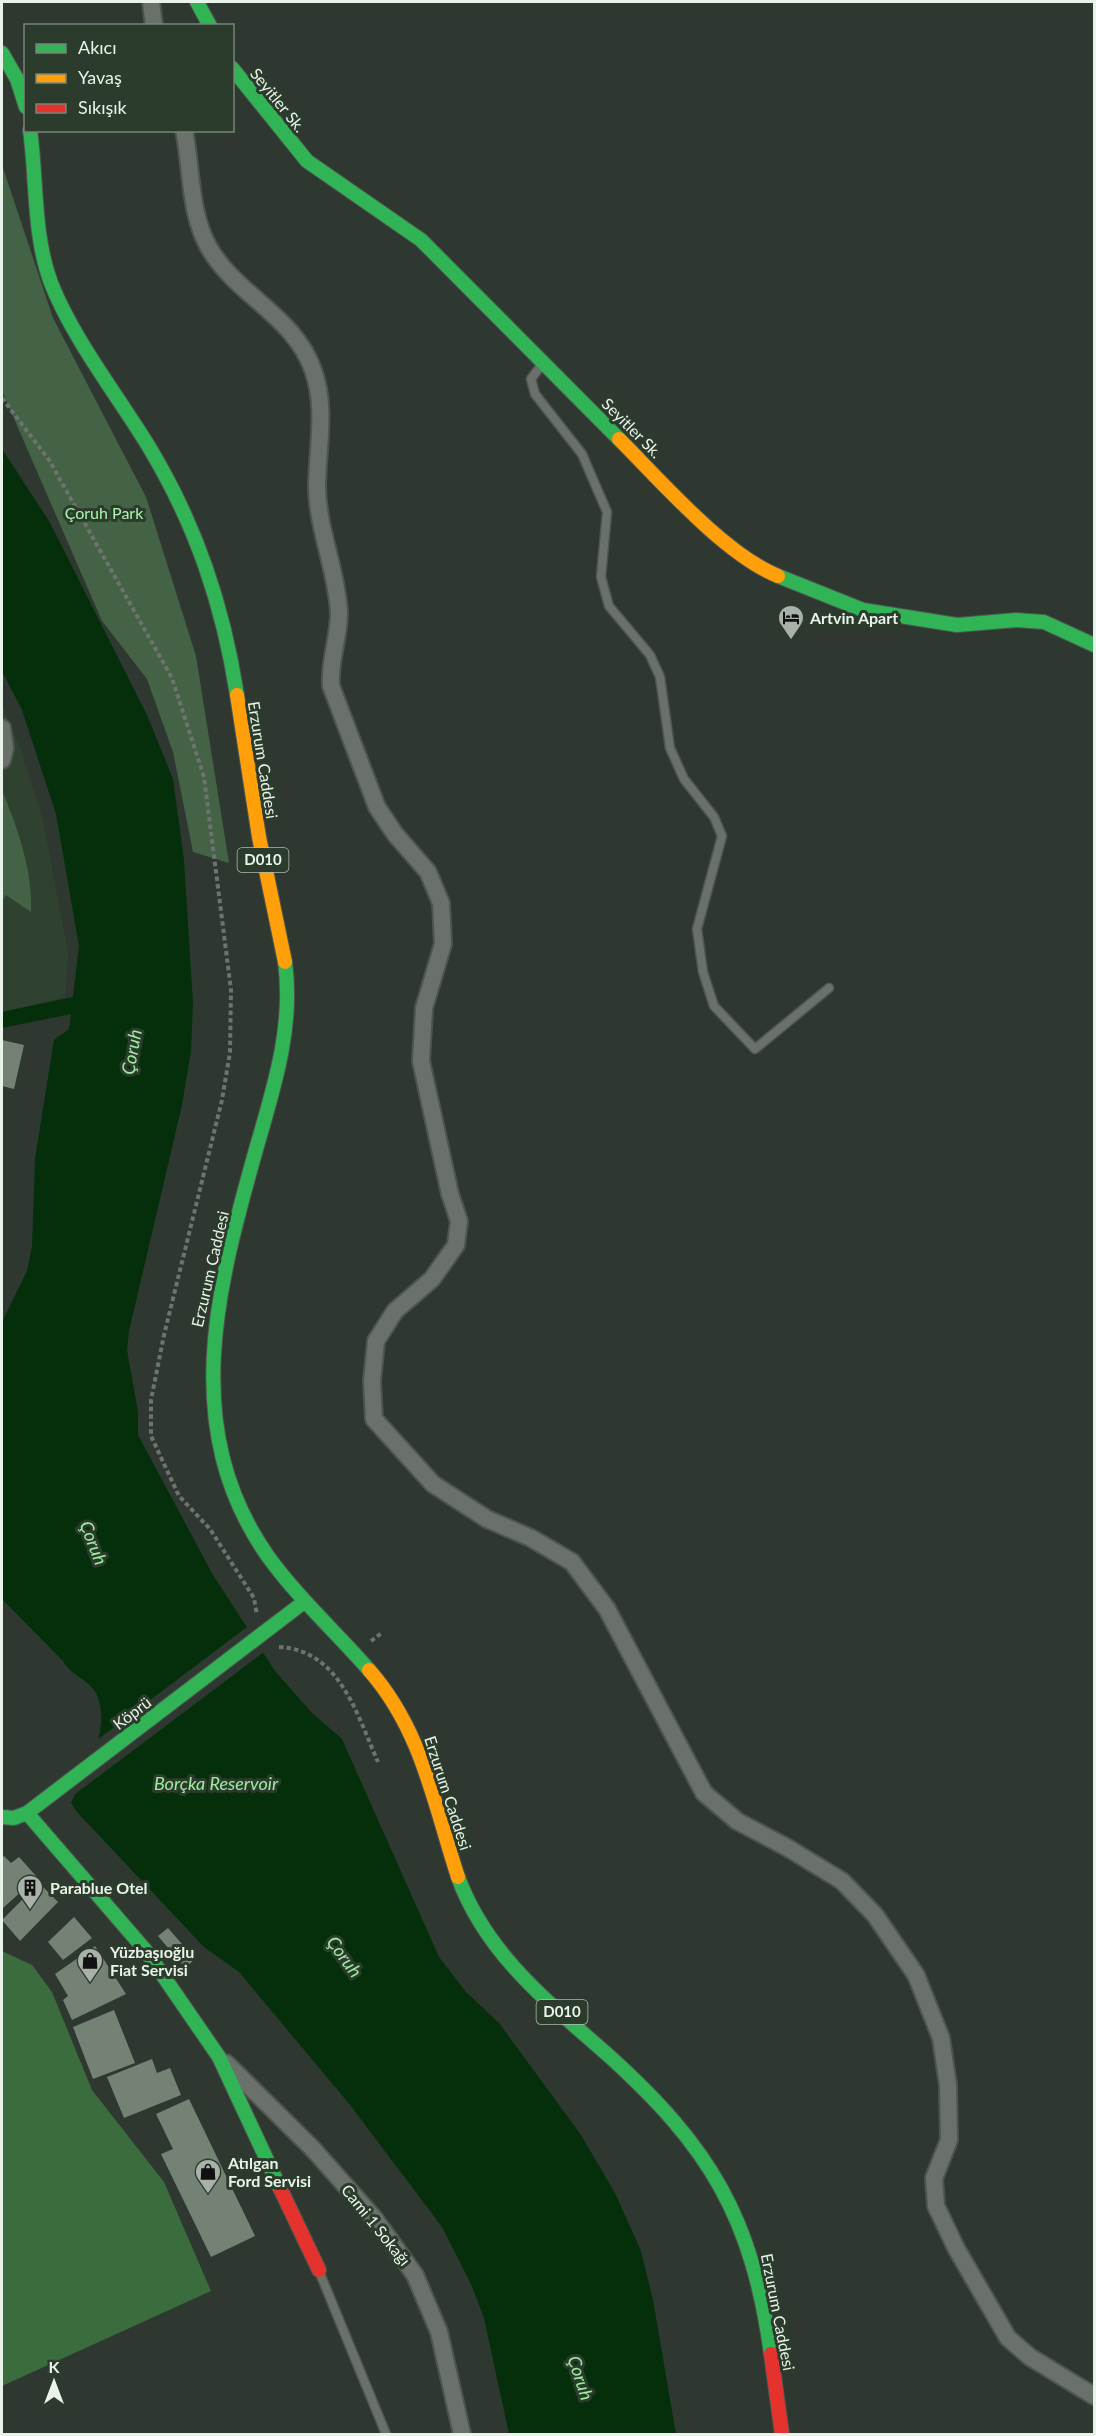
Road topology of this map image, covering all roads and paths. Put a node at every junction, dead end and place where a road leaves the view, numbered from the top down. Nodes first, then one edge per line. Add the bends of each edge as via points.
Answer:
1 (151, 2) edge
2 (197, 2) edge
3 (154, 24) edge
4 (209, 24) edge
5 (2, 53) edge
6 (234, 70) edge
7 (24, 101) edge
8 (30, 132) edge
9 (184, 132) edge
10 (543, 363) junction
11 (2, 398) edge
12 (1095, 645) edge
13 (2, 728) edge
14 (2, 760) edge
15 (829, 988) dead end
16 (304, 1602) junction
17 (257, 1617) dead end
18 (273, 1646) dead end
19 (378, 1762) dead end
20 (27, 1814) junction
21 (2, 1817) edge
22 (219, 2057) junction
23 (319, 2271) joint
24 (1095, 2396) edge
25 (386, 2434) edge
26 (462, 2434) edge
27 (782, 2434) edge

1 - 3 street
2 - 4 main road
5 - 7 main road
6 - 10 main road, Seyitler Sk. via 307,161 421,240
8 - 16 main road, Erzurum Caddesi / D010 via 40,234 52,284 184,508 213,583 259,839 286,962 288,1020 224,1272 212,1335 210,1388 221,1452 244,1517
9 - 24 street via 196,212 208,246 231,276 289,328 313,368 321,399 319,506 339,614 331,686 376,807 428,872 444,917 443,944 424,1008 421,1061 447,1184 458,1212 459,1234 450,1256 432,1279 395,1311 376,1341 374,1419 433,1484 487,1519 572,1562 607,1609 704,1793 737,1821 842,1881 875,1915 916,1975 941,2038 948,2085 949,2140 934,2178 936,2206 1008,2338 1030,2357
10 - 12 main road, Seyitler Sk. via 691,511 756,567 863,610 957,625 1044,622
10 - 15 lane via 531,379 536,394 582,454 608,512 601,577 609,606 650,655 660,676 670,747 684,779 714,817 722,836 698,928 703,972 714,1006 755,1048
11 - 17 path via 49,460 172,678 204,777 231,990 230,1052 222,1100 164,1335 151,1400 151,1436 179,1496 210,1529 254,1598
13 - 14 street
16 - 20 main road, Köprü
16 - 27 main road, Erzurum Caddesi / D010 via 394,1702 416,1741 466,1900 488,1938 666,2111 708,2163 725,2192 751,2252 760,2290
18 - 19 path via 302,1650 332,1671 346,1691
20 - 21 main road
20 - 22 main road via 146,1951
22 - 23 main road
22 - 26 street, Cami 1 Sokağı via 313,2149 374,2218 410,2267 439,2332
23 - 25 lane

